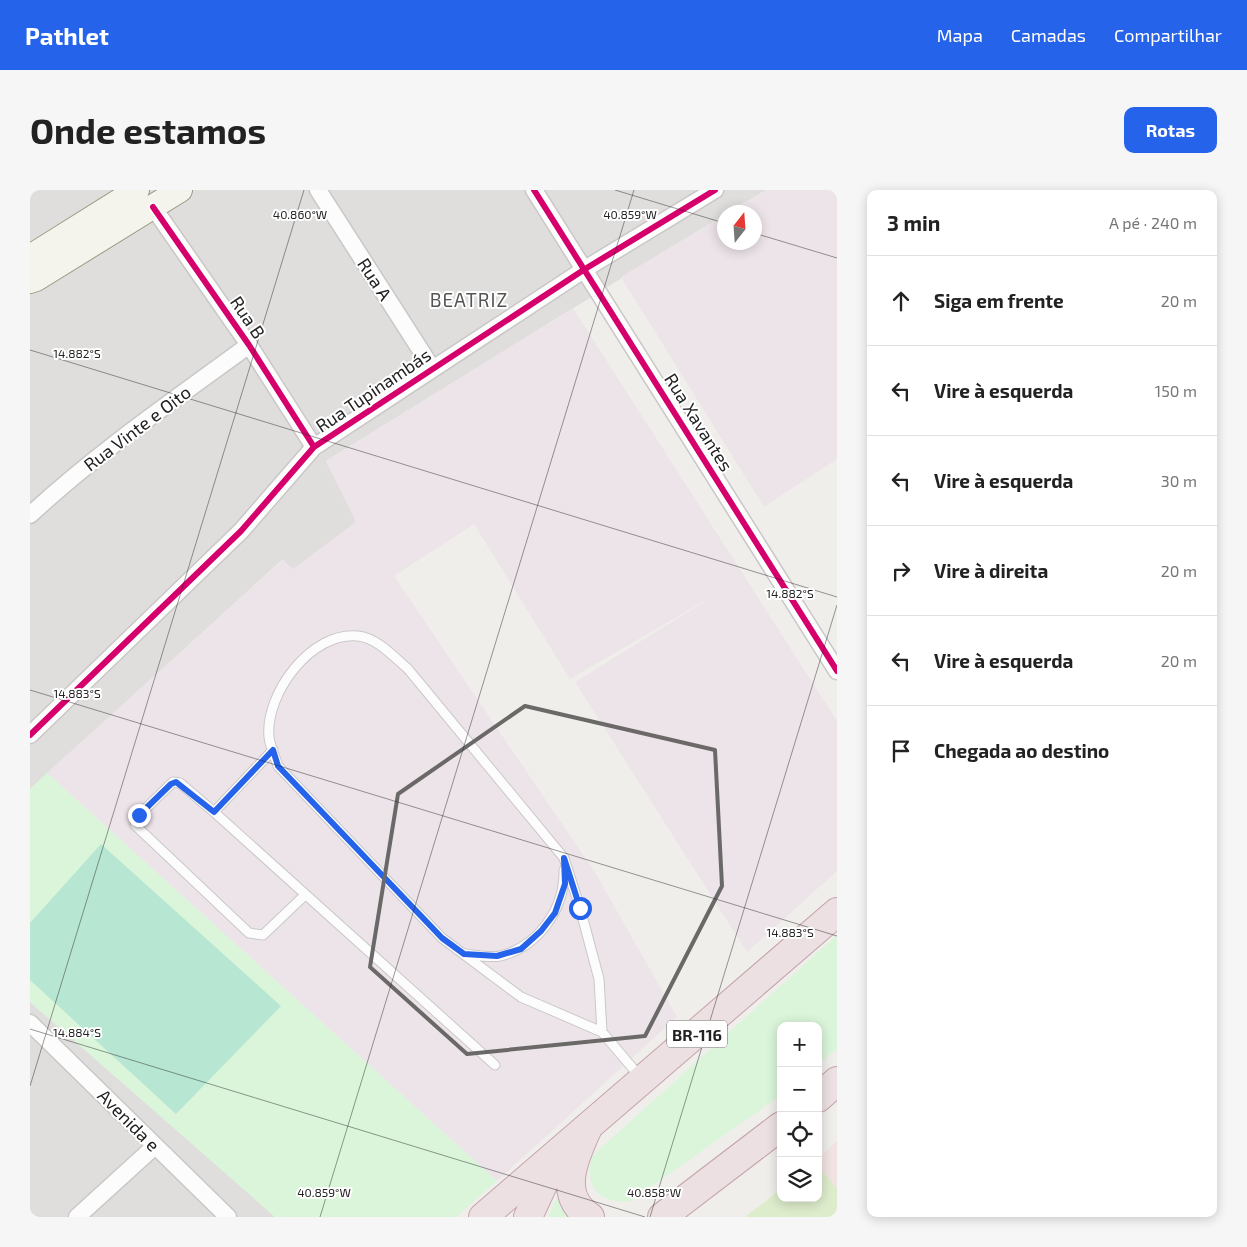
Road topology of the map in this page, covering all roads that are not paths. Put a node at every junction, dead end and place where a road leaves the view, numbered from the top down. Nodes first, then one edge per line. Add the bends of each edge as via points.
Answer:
1 (137, 190) edge
2 (180, 190) edge
3 (318, 190) edge
4 (534, 190) edge
5 (715, 190) edge
6 (153, 207) junction
7 (30, 257) edge
8 (585, 269) junction
9 (30, 281) edge
10 (249, 345) junction
11 (432, 368) junction
12 (314, 447) junction
13 (30, 515) edge
14 (837, 671) edge
15 (30, 735) edge
16 (273, 750) junction
17 (214, 812) junction
18 (564, 858) junction
19 (305, 895) junction
20 (837, 912) edge
21 (464, 954) junction
22 (30, 1023) edge
23 (602, 1032) junction
24 (495, 1066) dead end
25 (643, 1080) junction
26 (837, 1081) edge
27 (822, 1094) edge
28 (589, 1126) junction
29 (777, 1129) edge
30 (155, 1146) junction
31 (556, 1155) junction
32 (662, 1216) edge
33 (77, 1217) edge
34 (228, 1217) edge
35 (483, 1217) edge
36 (528, 1217) edge
37 (590, 1217) edge

1 - 7 street
2 - 6 street
3 - 11 street, Rua A
4 - 8 street, Rua Xavantes
5 - 8 street, Rua Tupinambás
6 - 9 street
6 - 10 street, Rua B
8 - 11 street, Rua Tupinambás
8 - 14 street, Rua Xavantes
10 - 12 street, Rua B
10 - 13 street, Rua Vinte e Oito via 115,442
11 - 12 street, Rua Tupinambás
12 - 15 street, Rua Tupinambás via 241,531
16 - 17 lane
16 - 18 lane via 269,737 272,708 288,677 307,654 332,638 358,636 384,647 408,669
16 - 21 lane via 278,766 442,938
17 - 19 lane
17 - 19 lane via 180,783 173,782 139,815 135,825 249,933 264,935
18 - 21 lane via 565,884 555,913 541,931 521,949 497,956
18 - 23 lane via 599,979
19 - 24 lane
20 - 25 highway, BR-116
21 - 23 lane via 521,997
22 - 30 street, Avenida e
23 - 25 lane
25 - 28 highway, BR-116
26 - 27 highway
28 - 31 highway, BR-116
28 - 37 highway via 576,1155 570,1183 571,1196
29 - 32 highway
30 - 33 street
30 - 34 street, Avenida e
31 - 35 highway
31 - 36 highway, BR-116

